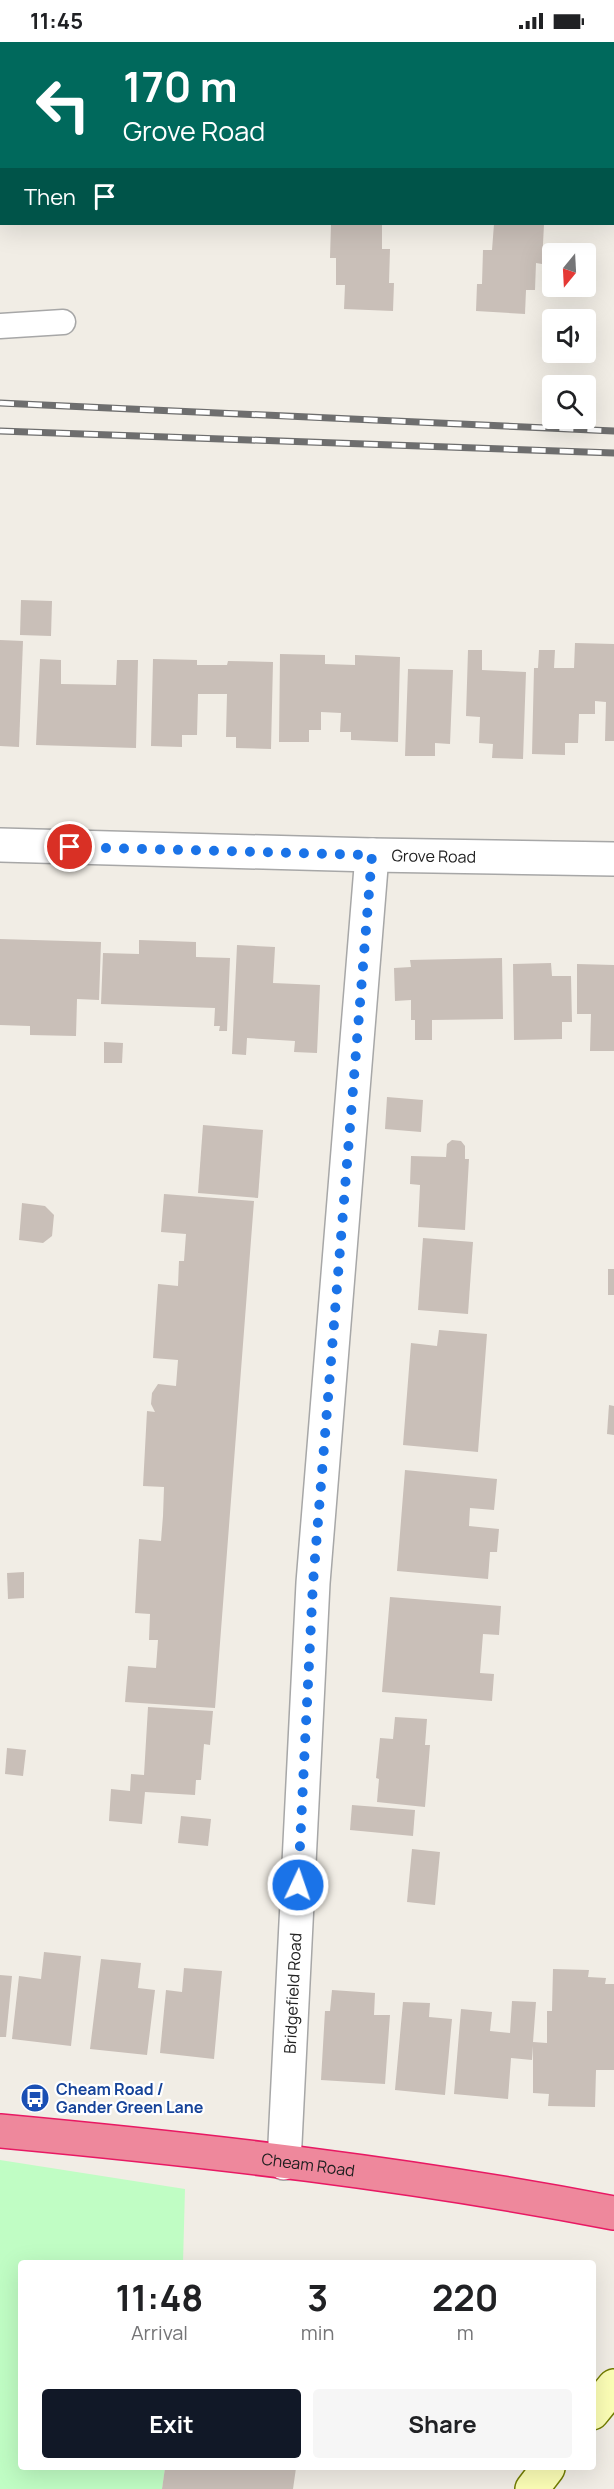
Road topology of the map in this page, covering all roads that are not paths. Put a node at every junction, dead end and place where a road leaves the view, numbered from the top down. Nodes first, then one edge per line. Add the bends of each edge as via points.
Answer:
1 (63, 322) dead end
2 (0, 326) edge
3 (0, 844) edge
4 (372, 855) junction
5 (614, 859) edge
6 (0, 2132) edge
7 (284, 2163) junction
8 (614, 2213) edge
9 (614, 2386) edge
10 (596, 2408) edge
11 (546, 2470) edge
12 (532, 2489) edge

1 - 2 lane
3 - 4 street, Grove Road
4 - 5 street, Grove Road
4 - 7 street, Bridgefield Road via 313,1583
6 - 7 highway, Cheam Road
7 - 8 highway, Cheam Road via 502,2191
9 - 10 street
11 - 12 street

